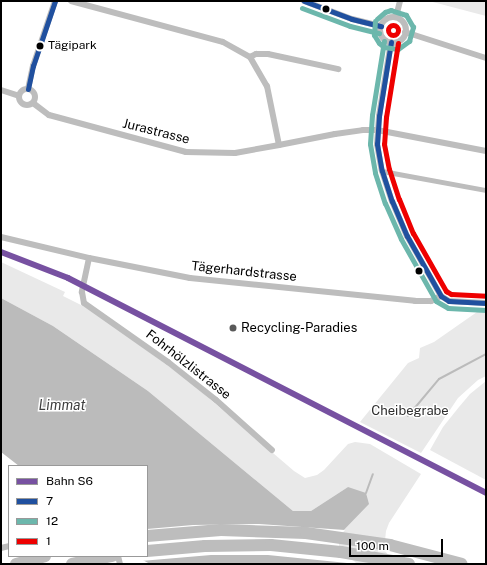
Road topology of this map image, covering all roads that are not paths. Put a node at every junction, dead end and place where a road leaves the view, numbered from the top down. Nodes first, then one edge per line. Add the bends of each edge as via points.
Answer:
1 (55, 1) edge
2 (71, 1) edge
3 (304, 1) edge
4 (400, 1) edge
5 (396, 17) junction
6 (381, 26) junction
7 (405, 32) junction
8 (391, 42) junction
9 (250, 57) junction
10 (486, 58) edge
11 (338, 69) dead end
12 (28, 89) junction
13 (1, 90) edge
14 (19, 96) junction
15 (33, 103) junction
16 (377, 130) junction
17 (279, 145) junction
18 (486, 151) edge
19 (382, 171) junction
20 (486, 190) edge
21 (1, 237) edge
22 (89, 258) junction
23 (440, 296) junction
24 (486, 303) edge
25 (272, 450) dead end
26 (148, 536) edge
27 (148, 551) edge
28 (41, 557) edge
29 (108, 557) edge
30 (16, 564) edge
31 (72, 564) edge
32 (409, 564) edge
33 (462, 564) edge

1 - 12 street
2 - 9 street via 223,42
3 - 6 street via 352,19
4 - 5 street
5 - 6 street via 385,20
5 - 7 street via 402,21
6 - 8 street via 382,36
7 - 8 street via 400,40
7 - 10 street
8 - 16 street
9 - 11 street via 268,54
9 - 17 street via 267,86
12 - 14 street via 23,90
12 - 15 street via 35,96
13 - 14 street
14 - 15 street via 23,104 28,106
15 - 17 street, Jurastrasse via 48,115 186,152 235,153
16 - 17 street, Jurastrasse via 342,133
16 - 18 street, Jurastrasse
16 - 19 street
19 - 20 street
19 - 23 street via 408,236
21 - 22 street, Tägerhardstrasse
22 - 23 street, Tägerhardstrasse via 190,278 224,282 415,301 431,301
22 - 25 street, Fohrhölzlistrasse via 82,292 84,303 186,376
23 - 24 street via 449,301
26 - 33 highway via 244,530 294,532 396,546
27 - 32 highway via 254,545 361,554
28 - 30 highway
29 - 31 highway

